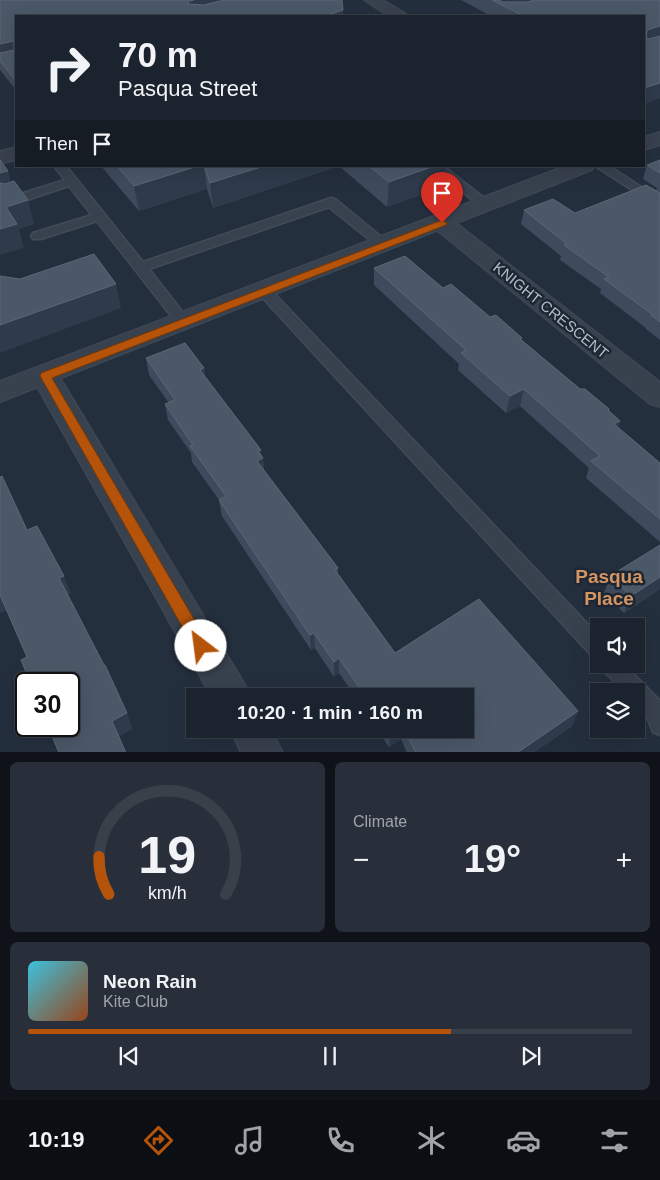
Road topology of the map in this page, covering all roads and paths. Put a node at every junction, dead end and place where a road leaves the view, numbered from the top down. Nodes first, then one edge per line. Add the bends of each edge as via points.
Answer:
1 (372, 0) edge
2 (397, 15) edge
3 (660, 138) edge
4 (645, 144) edge
5 (15, 153) edge
6 (0, 158) edge
7 (61, 167) edge
8 (436, 167) edge
9 (583, 167) edge
10 (602, 167) edge
11 (72, 181) junction
12 (8, 202) edge
13 (660, 204) edge
14 (487, 205) junction
15 (101, 216) junction
16 (442, 223) junction
17 (36, 236) dead end
18 (385, 245) junction
19 (142, 267) junction
20 (265, 292) junction
21 (184, 323) junction
22 (45, 376) junction
23 (0, 392) edge
24 (660, 397) edge
25 (590, 640) edge
26 (619, 673) edge
27 (226, 688) edge
28 (660, 725) edge
29 (254, 738) edge
30 (263, 752) edge

1 - 2 street
3 - 4 street
5 - 6 street
7 - 11 lane
8 - 14 lane
9 - 14 street
10 - 13 lane
11 - 12 lane
11 - 15 lane
14 - 16 street
15 - 17 lane
15 - 19 lane
16 - 18 street
16 - 24 street, KNIGHT CRESCENT
18 - 19 lane via 331,202
18 - 20 street
19 - 21 lane
20 - 21 street
20 - 25 lane
21 - 22 street
22 - 23 street
22 - 27 street
26 - 28 lane via 655,711
29 - 30 street

